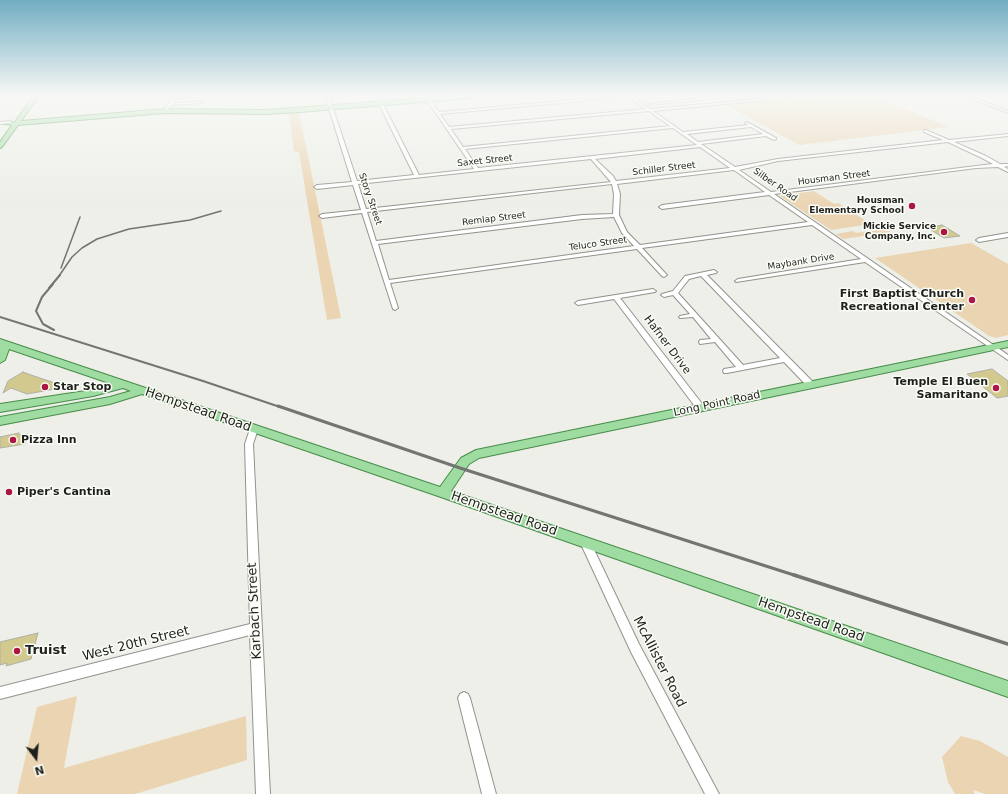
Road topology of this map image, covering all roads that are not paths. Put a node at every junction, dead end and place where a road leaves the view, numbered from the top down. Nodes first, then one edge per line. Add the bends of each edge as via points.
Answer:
1 (10, 133) edge
2 (339, 133) edge
3 (396, 133) edge
4 (452, 133) edge
5 (612, 133) edge
6 (682, 133) edge
7 (763, 133) edge
8 (931, 133) edge
9 (767, 135) junction
10 (1008, 135) edge
11 (774, 139) dead end
12 (949, 141) junction
13 (699, 145) junction
14 (0, 146) edge
15 (462, 148) junction
16 (592, 158) junction
17 (1008, 165) edge
18 (1001, 166) junction
19 (734, 169) junction
20 (477, 170) junction
21 (1008, 171) edge
22 (417, 176) junction
23 (614, 182) junction
24 (354, 183) junction
25 (318, 187) dead end
26 (770, 194) junction
27 (662, 208) dead end
28 (365, 211) junction
29 (616, 215) junction
30 (322, 216) dead end
31 (812, 223) junction
32 (1008, 235) edge
33 (979, 240) dead end
34 (375, 243) junction
35 (638, 248) junction
36 (866, 260) junction
37 (714, 272) dead end
38 (702, 274) junction
39 (664, 275) dead end
40 (738, 281) dead end
41 (386, 282) junction
42 (653, 291) dead end
43 (675, 293) junction
44 (664, 295) dead end
45 (616, 297) junction
46 (578, 303) dead end
47 (395, 308) dead end
48 (694, 315) junction
49 (682, 317) dead end
50 (716, 340) junction
51 (703, 342) dead end
52 (3, 343) edge
53 (1008, 344) edge
54 (992, 347) junction
55 (1008, 358) edge
56 (785, 359) junction
57 (0, 360) edge
58 (741, 368) junction
59 (727, 371) dead end
60 (123, 384) junction
61 (811, 385) junction
62 (142, 390) junction
63 (53, 405) junction
64 (700, 407) junction
65 (0, 408) edge
66 (0, 420) edge
67 (254, 429) junction
68 (443, 493) junction
69 (585, 542) junction
70 (256, 628) junction
71 (1008, 689) edge
72 (0, 692) edge
73 (464, 698) dead end
74 (263, 794) edge
75 (489, 794) edge
76 (712, 794) edge

1 - 14 main road
2 - 24 street, Story Street
3 - 22 street
4 - 15 street
5 - 15 street
6 - 13 street, Silber Road
7 - 9 street
8 - 12 street
9 - 11 street
9 - 13 street, Saxet Street
10 - 12 street, Schiller Street
12 - 18 street
12 - 19 street, Schiller Street via 778,160
13 - 16 street, Saxet Street
13 - 19 street, Silber Road
15 - 20 street
16 - 20 street, Saxet Street
16 - 23 street
17 - 18 street, Housman Street
18 - 21 street
18 - 26 street, Housman Street via 976,167
19 - 23 street, Schiller Street
19 - 26 street, Silber Road
20 - 22 street, Saxet Street
22 - 24 street, Saxet Street
23 - 28 street, Schiller Street
23 - 29 street via 617,194
24 - 25 street, Saxet Street
24 - 28 street, Story Street
26 - 27 street, Housman Street
26 - 31 street, Silber Road
28 - 30 street, Schiller Street
28 - 34 street, Story Street
29 - 34 street, Remlap Street
29 - 35 street via 625,233
31 - 35 street, Teluco Street
31 - 36 street, Silber Road
32 - 33 street
34 - 41 street, Story Street
35 - 39 street
35 - 41 street, Teluco Street
36 - 40 street, Maybank Drive
36 - 54 street, Silber Road
37 - 38 street
38 - 43 street via 686,277
38 - 56 street
41 - 47 street, Story Street
42 - 45 street
43 - 44 street
43 - 48 street
45 - 46 street
45 - 64 street, Hafner Drive
48 - 49 street
48 - 50 street
50 - 51 street
50 - 58 street
52 - 57 main road
52 - 60 main road, Hempstead Road
53 - 54 main road, Long Point Road
54 - 55 street, Silber Road
54 - 61 main road, Long Point Road
56 - 58 street
56 - 61 street
58 - 59 street
60 - 62 main road, Hempstead Road
60 - 63 main road
61 - 64 main road, Long Point Road
62 - 63 main road via 110,400
62 - 67 main road, Hempstead Road
63 - 65 main road
63 - 66 main road
64 - 68 main road, Long Point Road via 476,454 465,462
67 - 68 main road, Hempstead Road
67 - 70 street, Karbach Street via 249,444
68 - 69 main road, Hempstead Road
69 - 71 main road, Hempstead Road
69 - 76 street, McAllister Road via 635,648
70 - 72 street, West 20th Street
70 - 74 street, Karbach Street
73 - 75 street

